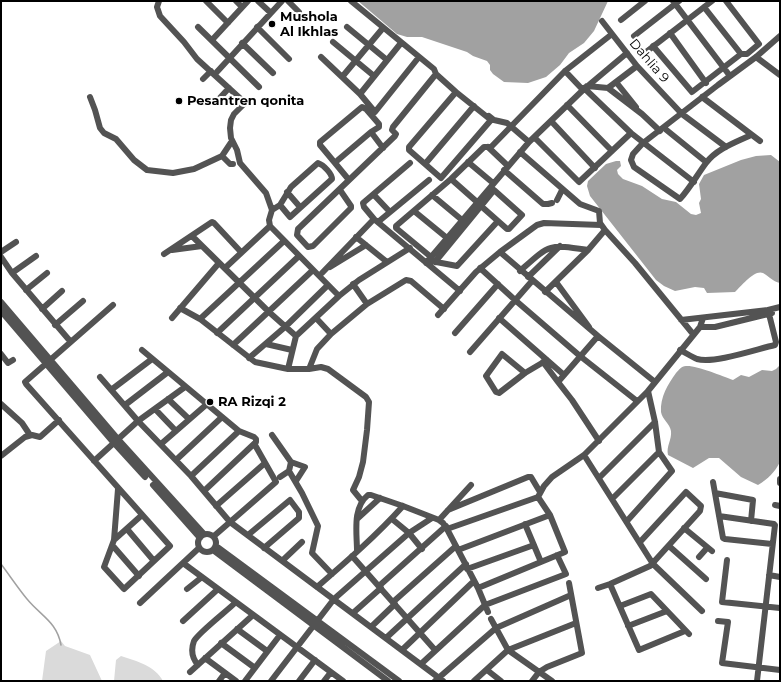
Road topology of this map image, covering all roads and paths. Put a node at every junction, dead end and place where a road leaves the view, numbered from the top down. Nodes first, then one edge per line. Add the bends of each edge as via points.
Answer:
1 (159, 1) edge
2 (206, 1) edge
3 (236, 1) edge
4 (248, 1) edge
5 (258, 1) edge
6 (282, 1) edge
7 (288, 1) edge
8 (351, 1) edge
9 (712, 1) edge
10 (726, 1) edge
11 (641, 2) edge
12 (676, 2) edge
13 (242, 7) junction
14 (704, 7) junction
15 (299, 12) dead end
16 (270, 13) junction
17 (621, 20) dead end
18 (688, 20) junction
19 (602, 21) dead end
20 (228, 23) junction
21 (198, 27) dead end
22 (257, 27) junction
23 (347, 27) dead end
24 (383, 28) junction
25 (670, 33) junction
26 (612, 34) junction
27 (634, 36) dead end
28 (780, 36) edge
29 (212, 40) junction
30 (333, 42) dead end
31 (774, 42) junction
32 (242, 43) junction
33 (401, 43) junction
34 (369, 45) junction
35 (652, 46) junction
36 (780, 46) edge
37 (646, 52) dead end
38 (627, 53) junction
39 (741, 54) junction
40 (230, 57) junction
41 (321, 57) dead end
42 (419, 57) junction
43 (756, 58) junction
44 (289, 59) dead end
45 (387, 60) junction
46 (356, 61) junction
47 (637, 66) junction
48 (724, 68) junction
49 (565, 71) junction
50 (213, 73) junction
51 (273, 73) dead end
52 (780, 75) edge
53 (374, 76) junction
54 (439, 76) junction
55 (730, 76) junction
56 (342, 77) junction
57 (203, 79) dead end
58 (616, 82) junction
59 (706, 83) junction
60 (259, 87) dead end
61 (229, 88) junction
62 (585, 88) junction
63 (608, 88) junction
64 (456, 92) junction
65 (360, 94) junction
66 (90, 97) dead end
67 (702, 97) junction
68 (218, 100) dead end
69 (567, 105) junction
70 (474, 106) junction
71 (642, 114) junction
72 (682, 114) junction
73 (550, 121) junction
74 (511, 126) junction
75 (662, 130) junction
76 (370, 132) junction
77 (630, 133) junction
78 (751, 135) junction
79 (531, 140) junction
80 (232, 141) junction
81 (760, 141) dead end
82 (643, 143) junction
83 (488, 147) junction
84 (726, 147) junction
85 (383, 148) junction
86 (520, 152) junction
87 (612, 152) junction
88 (222, 156) junction
89 (468, 162) junction
90 (706, 162) junction
91 (335, 163) junction
92 (410, 163) dead end
93 (233, 164) dead end
94 (425, 164) junction
95 (506, 168) junction
96 (595, 168) junction
97 (451, 179) junction
98 (349, 180) junction
99 (429, 180) dead end
100 (694, 182) junction
101 (493, 183) junction
102 (340, 190) junction
103 (562, 190) junction
104 (287, 192) junction
105 (432, 194) junction
106 (374, 195) junction
107 (479, 204) junction
108 (280, 205) junction
109 (300, 207) junction
110 (272, 210) junction
111 (414, 211) junction
112 (390, 212) junction
113 (462, 220) junction
114 (376, 221) junction
115 (498, 221) junction
116 (270, 226) junction
117 (603, 228) junction
118 (192, 236) junction
119 (356, 237) junction
120 (447, 238) junction
121 (284, 241) junction
122 (16, 242) dead end
123 (366, 245) junction
124 (202, 246) junction
125 (560, 246) junction
126 (410, 248) junction
127 (588, 250) junction
128 (1, 252) edge
129 (241, 252) junction
130 (500, 252) junction
131 (1, 256) edge
132 (36, 256) dead end
133 (299, 256) junction
134 (430, 261) junction
135 (387, 262) junction
136 (219, 263) junction
137 (225, 268) junction
138 (480, 268) junction
139 (313, 270) junction
140 (520, 271) junction
141 (12, 273) junction
142 (47, 273) dead end
143 (320, 274) junction
144 (530, 279) junction
145 (556, 282) junction
146 (240, 283) junction
147 (353, 284) junction
148 (498, 284) junction
149 (328, 285) junction
150 (26, 290) junction
151 (62, 291) dead end
152 (460, 291) junction
153 (545, 292) junction
154 (338, 296) junction
155 (255, 298) junction
156 (515, 300) junction
157 (83, 301) dead end
158 (1, 302) edge
159 (367, 304) junction
160 (113, 305) dead end
161 (780, 307) edge
162 (180, 308) junction
163 (42, 309) junction
164 (444, 309) junction
165 (1, 311) edge
166 (269, 312) junction
167 (769, 312) junction
168 (438, 315) dead end
169 (172, 318) dead end
170 (316, 318) junction
171 (499, 318) junction
172 (703, 318) junction
173 (200, 320) junction
174 (681, 320) junction
175 (55, 325) junction
176 (285, 327) junction
177 (700, 327) junction
178 (589, 329) junction
179 (217, 332) junction
180 (455, 333) dead end
181 (331, 334) junction
182 (693, 334) junction
183 (296, 336) junction
184 (598, 336) junction
185 (70, 341) junction
186 (266, 344) junction
187 (232, 345) junction
188 (142, 350) dead end
189 (292, 350) junction
190 (680, 350) junction
191 (470, 352) dead end
192 (1, 354) edge
193 (580, 356) junction
194 (249, 358) junction
195 (152, 359) junction
196 (13, 360) dead end
197 (48, 361) junction
198 (545, 361) junction
199 (288, 369) junction
200 (309, 369) junction
201 (168, 372) junction
202 (525, 373) junction
203 (564, 375) junction
204 (100, 377) dead end
205 (558, 382) junction
206 (655, 382) junction
207 (185, 387) junction
208 (111, 390) junction
209 (648, 390) junction
210 (168, 399) junction
211 (637, 401) junction
212 (1, 404) edge
213 (207, 404) junction
214 (125, 405) junction
215 (155, 409) junction
216 (222, 417) junction
217 (190, 419) junction
218 (59, 420) junction
219 (138, 421) junction
220 (655, 422) junction
221 (176, 431) junction
222 (239, 432) junction
223 (30, 435) junction
224 (272, 435) dead end
225 (115, 440) junction
226 (599, 441) junction
227 (161, 444) junction
228 (255, 445) junction
229 (659, 452) junction
230 (584, 455) junction
231 (1, 456) edge
232 (176, 460) junction
233 (94, 461) junction
234 (291, 462) junction
235 (265, 463) junction
236 (289, 471) junction
237 (191, 476) junction
238 (280, 477) dead end
239 (599, 478) junction
240 (780, 479) edge
241 (296, 481) junction
242 (713, 482) dead end
243 (780, 483) edge
244 (471, 485) dead end
245 (118, 489) junction
246 (204, 491) junction
247 (715, 493) junction
248 (539, 495) junction
249 (380, 498) junction
250 (612, 499) junction
251 (362, 501) junction
252 (216, 506) junction
253 (404, 506) junction
254 (448, 510) junction
255 (550, 515) junction
256 (142, 516) junction
257 (719, 516) junction
258 (432, 518) junction
259 (357, 519) junction
260 (392, 519) junction
261 (439, 520) junction
262 (751, 520) junction
263 (627, 521) junction
264 (230, 522) junction
265 (525, 524) junction
266 (446, 527) junction
267 (684, 528) junction
268 (127, 529) junction
269 (409, 533) junction
270 (248, 535) junction
271 (202, 536) junction
272 (214, 536) junction
273 (302, 542) dead end
274 (640, 542) junction
275 (114, 543) junction
276 (772, 544) junction
277 (534, 545) junction
278 (669, 546) junction
279 (199, 548) junction
280 (215, 548) junction
281 (264, 548) junction
282 (422, 548) junction
283 (457, 548) junction
284 (357, 551) junction
285 (558, 555) junction
286 (352, 556) junction
287 (699, 557) dead end
288 (727, 560) dead end
289 (154, 561) junction
290 (282, 561) junction
291 (541, 562) junction
292 (183, 563) junction
293 (653, 564) junction
294 (466, 567) junction
295 (365, 571) junction
296 (332, 574) junction
297 (769, 575) junction
298 (139, 576) junction
299 (202, 577) junction
300 (780, 577) edge
301 (706, 579) dead end
302 (474, 581) junction
303 (570, 583) dead end
304 (610, 584) junction
305 (318, 587) junction
306 (380, 587) junction
307 (478, 588) junction
308 (598, 588) dead end
309 (187, 589) dead end
310 (218, 589) junction
311 (571, 595) junction
312 (334, 599) junction
313 (236, 602) junction
314 (140, 603) dead end
315 (394, 603) junction
316 (485, 605) junction
317 (620, 606) junction
318 (766, 606) junction
319 (780, 608) edge
320 (702, 610) dead end
321 (667, 611) junction
322 (488, 612) dead end
323 (353, 614) junction
324 (253, 615) junction
325 (407, 618) junction
326 (491, 619) dead end
327 (183, 621) dead end
328 (718, 621) dead end
329 (315, 623) junction
330 (576, 623) junction
331 (628, 626) junction
332 (370, 627) junction
333 (496, 628) junction
334 (237, 629) junction
335 (420, 633) junction
336 (280, 635) junction
337 (386, 638) junction
338 (222, 643) junction
339 (296, 647) junction
340 (402, 650) junction
341 (434, 650) junction
342 (508, 650) junction
343 (267, 652) junction
344 (205, 658) junction
345 (315, 660) junction
346 (421, 664) junction
347 (198, 665) junction
348 (254, 668) junction
349 (758, 668) junction
350 (780, 668) edge
351 (486, 670) junction
352 (190, 672) dead end
353 (331, 672) junction
354 (539, 672) junction
355 (225, 673) junction
356 (439, 680) edge
357 (219, 681) edge
358 (236, 681) edge
359 (245, 681) edge
360 (271, 681) edge
361 (299, 681) edge
362 (324, 681) edge
363 (343, 681) edge
364 (388, 681) edge
365 (399, 681) edge
366 (474, 681) edge
367 (501, 681) edge
368 (532, 681) edge
369 (552, 681) edge
370 (756, 681) edge

1 - 50 street via 157,7 160,16 197,59
2 - 20 street
3 - 13 street
4 - 13 street
5 - 16 street
6 - 16 street
7 - 15 street
8 - 24 street
9 - 14 street
10 - 39 street via 759,44 747,54
11 - 17 street
12 - 18 street
12 - 27 street
13 - 20 street
14 - 18 street
14 - 39 street
16 - 22 street
18 - 25 street
18 - 48 street
19 - 26 street, Dahlia 9
20 - 29 street
21 - 29 street
22 - 32 street
22 - 44 street
23 - 34 street
24 - 33 street
24 - 34 street
25 - 35 street
25 - 59 street
26 - 38 street, Dahlia 9
26 - 49 street
28 - 31 street
29 - 40 street
30 - 46 street
31 - 36 street
31 - 43 street
32 - 40 street
32 - 51 street
33 - 42 street
33 - 45 street
34 - 45 street
34 - 46 street
35 - 37 street
35 - 59 street via 692,92
38 - 47 street, Dahlia 9
38 - 62 street
39 - 48 street
40 - 50 street
40 - 60 street
41 - 56 street
42 - 54 street
42 - 65 street via 375,112
43 - 52 street
43 - 55 street
45 - 53 street
46 - 53 street
46 - 56 street
47 - 58 street
47 - 72 street, Dahlia 9
48 - 55 street
48 - 59 street
49 - 62 street
49 - 74 street
50 - 57 street
50 - 61 street
53 - 65 street
54 - 64 street
54 - 74 street via 494,120
54 - 85 street via 393,127 392,130 396,134
55 - 67 street
56 - 65 street
58 - 63 street
58 - 71 street
61 - 68 street
61 - 80 street via 244,103 231,120
62 - 63 street
62 - 69 street
62 - 77 street
63 - 71 street
64 - 70 street
64 - 94 street via 410,145 409,150
66 - 88 street via 100,128 116,139 134,160 147,170 180,173 194,170
67 - 72 street
67 - 78 street
69 - 73 street
69 - 87 street
70 - 94 street
70 - 94 street via 491,122 442,178
71 - 75 street
72 - 75 street
72 - 84 street, Dahlia 9
73 - 79 street
73 - 96 street
74 - 79 street
74 - 83 street via 491,147
75 - 82 street
75 - 90 street
76 - 85 street
76 - 91 street
76 - 91 street via 379,124 366,109 362,108 320,142
77 - 82 street
77 - 87 street
78 - 81 street
78 - 84 street
79 - 86 street
79 - 96 street via 578,182
80 - 88 street
80 - 110 street via 240,163 266,193
82 - 100 street
82 - 100 street via 632,157 634,167 678,199
83 - 89 street via 484,147
83 - 95 street
84 - 90 street
85 - 98 street
86 - 95 street
86 - 103 street
87 - 96 street
88 - 93 street
89 - 97 street
89 - 101 street
90 - 100 street
91 - 98 street
92 - 106 street
95 - 101 street
95 - 103 street via 543,204 555,201
97 - 105 street
97 - 107 street
98 - 102 street
99 - 112 street
101 - 107 street
102 - 102 street via 298,229 297,235 308,247 313,246 351,208
103 - 117 street via 583,206 599,211
104 - 108 street
104 - 109 street
104 - 109 street via 318,163 322,164 332,179
105 - 111 street
105 - 113 street
106 - 112 street
106 - 114 street via 363,205
107 - 113 street
107 - 115 street
107 - 115 street via 494,190 522,213 509,229
107 - 134 street
108 - 109 street via 290,217
108 - 110 street
110 - 116 street
111 - 120 street
111 - 134 street via 396,228
112 - 114 street
113 - 120 street
114 - 119 street
114 - 126 street
115 - 134 street via 457,266
116 - 121 street
116 - 129 street
117 - 127 street
117 - 130 street via 544,223 537,225
117 - 174 street
118 - 124 street
118 - 124 street via 167,252
118 - 129 street via 212,222
119 - 123 street
119 - 143 street
120 - 134 street
121 - 133 street
121 - 146 street
122 - 128 street
123 - 135 street
123 - 143 street
124 - 136 street
125 - 127 street
125 - 140 street via 542,251
125 - 144 street
126 - 134 street
126 - 135 street
127 - 145 street
129 - 137 street
130 - 138 street
130 - 140 street
131 - 141 street
132 - 141 street
133 - 139 street
133 - 155 street
134 - 152 street
135 - 147 street
136 - 137 street
136 - 162 street
137 - 146 street
138 - 148 street
138 - 152 street
139 - 143 street
139 - 166 street
140 - 144 street
141 - 150 street
142 - 150 street
143 - 149 street
144 - 153 street
144 - 156 street
145 - 153 street
145 - 178 street via 589,324
146 - 155 street
146 - 173 street
147 - 154 street
147 - 159 street
148 - 156 street
148 - 180 street
149 - 154 street
149 - 176 street
150 - 163 street
151 - 163 street
152 - 164 street
153 - 178 street
154 - 170 street
155 - 166 street
155 - 179 street
156 - 171 street
156 - 193 street
157 - 175 street
158 - 197 street
159 - 164 street via 408,279
159 - 181 street
160 - 185 street
161 - 167 street
162 - 169 street
162 - 173 street
163 - 175 street
164 - 168 street
165 - 197 street
166 - 176 street
166 - 187 street
167 - 172 street
167 - 177 street via 715,327
167 - 190 street via 775,345 717,359 696,358
170 - 181 street
170 - 183 street
171 - 191 street
171 - 198 street
172 - 174 street
172 - 177 street
173 - 179 street
174 - 182 street
175 - 185 street
176 - 183 street
176 - 186 street
177 - 182 street
178 - 184 street
179 - 187 street
181 - 200 street via 317,349
182 - 190 street
183 - 189 street
184 - 193 street
184 - 206 street
185 - 197 street
186 - 189 street
186 - 194 street
187 - 194 street
188 - 195 street
189 - 199 street
190 - 206 street
192 - 196 street via 8,363
193 - 203 street
193 - 211 street
194 - 199 street via 255,362
195 - 201 street
195 - 208 street
197 - 218 street via 25,382
197 - 225 street
198 - 202 street
198 - 203 street
198 - 205 street
199 - 200 street
200 - 251 street via 328,369 366,397 369,402 363,462 353,490
201 - 207 street
201 - 214 street
202 - 202 street via 502,354 486,376 498,393
203 - 205 street
204 - 208 street
205 - 226 street
206 - 209 street
207 - 210 street
207 - 213 street
208 - 214 street
209 - 211 street
209 - 220 street
210 - 215 street
210 - 217 street
211 - 226 street
212 - 223 street via 22,423
213 - 216 street
213 - 217 street
214 - 219 street
215 - 219 street
215 - 221 street
216 - 222 street
216 - 232 street
217 - 221 street
218 - 223 street via 40,437
218 - 233 street
219 - 225 street
219 - 227 street
220 - 229 street
220 - 239 street
221 - 227 street
222 - 228 street via 255,438
222 - 237 street
223 - 231 street
224 - 234 street
225 - 233 street
225 - 271 street
226 - 230 street
227 - 232 street
228 - 235 street
228 - 246 street
229 - 250 street
229 - 263 street via 672,472
230 - 239 street
230 - 248 street via 552,476
232 - 237 street
233 - 245 street
234 - 236 street
234 - 241 street via 305,467
235 - 252 street
235 - 264 street via 276,482
236 - 238 street
236 - 241 street
237 - 246 street
239 - 250 street
240 - 243 street
241 - 296 street via 318,526 312,553
242 - 247 street
244 - 254 street
245 - 256 street
245 - 275 street
246 - 252 street
247 - 257 street
247 - 262 street via 753,500
248 - 254 street via 531,478 528,477
248 - 255 street
248 - 266 street
249 - 251 street via 368,495
249 - 253 street
249 - 259 street
250 - 263 street
251 - 259 street
252 - 264 street
253 - 258 street
253 - 260 street
254 - 261 street
255 - 265 street
255 - 285 street via 565,551
256 - 268 street
256 - 289 street via 170,546
257 - 262 street
257 - 276 street via 722,536 725,539
258 - 261 street
258 - 269 street
259 - 284 street
260 - 269 street
260 - 284 street
261 - 266 street
262 - 276 street via 775,525
263 - 274 street
264 - 270 street
264 - 272 street
265 - 277 street
265 - 283 street
266 - 282 street
266 - 283 street
267 - 274 street via 701,508 686,492
267 - 278 street
267 - 287 street via 710,550
268 - 275 street
268 - 289 street
269 - 282 street
269 - 295 street
270 - 281 street
270 - 281 street via 290,500 299,512 300,518
271 - 272 street
271 - 279 street via 198,543
272 - 280 street
273 - 290 street
274 - 293 street
275 - 298 street
275 - 298 street via 105,568 124,589
276 - 297 street
277 - 291 street
277 - 294 street
278 - 293 street
278 - 301 street
279 - 280 street via 206,552
279 - 292 street
280 - 329 street
281 - 290 street
282 - 306 street
283 - 294 street
283 - 315 street
284 - 286 street
285 - 291 street
285 - 316 street via 566,574
286 - 295 street
286 - 296 street
288 - 318 street via 722,602
289 - 298 street
290 - 305 street
291 - 307 street
292 - 299 street
292 - 314 street
293 - 304 street
293 - 320 street
294 - 302 street
294 - 325 street
295 - 306 street
295 - 312 street
296 - 305 street
297 - 300 street
297 - 318 street
299 - 309 street
299 - 310 street
302 - 307 street
302 - 335 street
303 - 311 street
304 - 308 street
304 - 317 street
305 - 312 street
306 - 315 street
306 - 323 street
307 - 316 street
310 - 313 street
310 - 327 street
311 - 330 street
311 - 333 street
312 - 323 street
312 - 329 street
313 - 324 street
313 - 347 street via 195,639 192,651
315 - 325 street
315 - 332 street
316 - 322 street
316 - 341 street
317 - 321 street via 651,594
317 - 331 street
318 - 319 street
318 - 349 street
321 - 331 street
321 - 331 street via 687,632 639,650
323 - 332 street
324 - 334 street
324 - 336 street
325 - 335 street
325 - 337 street
326 - 333 street
328 - 349 street via 728,622 722,663
329 - 339 street
329 - 364 street
329 - 365 street
330 - 342 street
330 - 354 street via 582,653
332 - 337 street
333 - 342 street
333 - 356 street
334 - 338 street
334 - 343 street
335 - 340 street
335 - 341 street
336 - 339 street
336 - 343 street
337 - 340 street
338 - 344 street
338 - 348 street
339 - 345 street
339 - 360 street
340 - 346 street
341 - 346 street
342 - 351 street
342 - 354 street
343 - 348 street
344 - 347 street
344 - 355 street
345 - 353 street
345 - 361 street
346 - 356 street
347 - 352 street
348 - 359 street
349 - 350 street
349 - 370 street
351 - 366 street
351 - 367 street
353 - 362 street
353 - 363 street
354 - 368 street
354 - 369 street
355 - 357 street
355 - 358 street

